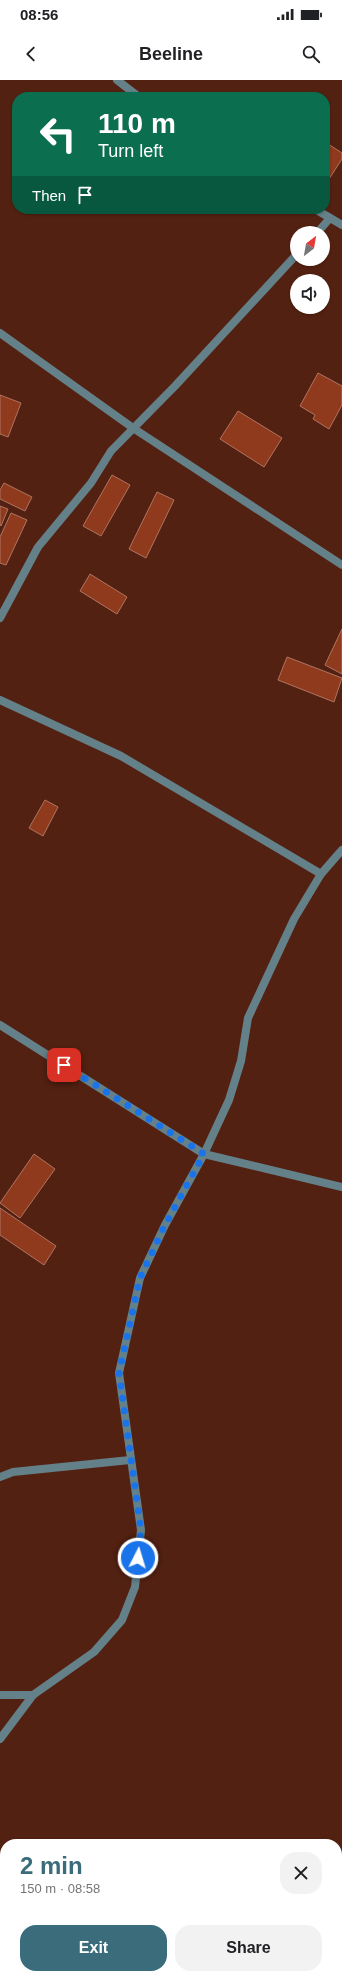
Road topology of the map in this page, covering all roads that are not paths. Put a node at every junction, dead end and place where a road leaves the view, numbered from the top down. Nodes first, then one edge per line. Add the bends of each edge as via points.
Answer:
1 (117, 80) edge
2 (133, 92) edge
3 (323, 214) edge
4 (330, 218) junction
5 (342, 225) edge
6 (323, 226) edge
7 (290, 262) edge
8 (0, 333) edge
9 (133, 428) junction
10 (342, 565) edge
11 (0, 618) edge
12 (0, 700) edge
13 (342, 850) edge
14 (321, 874) junction
15 (0, 1025) edge
16 (204, 1154) junction
17 (342, 1187) edge
18 (130, 1460) junction
19 (0, 1477) edge
20 (0, 1695) edge
21 (33, 1695) junction
22 (0, 1738) edge

1 - 2 street
3 - 4 street
4 - 5 street
4 - 6 street
7 - 9 street
8 - 9 street
9 - 10 street
9 - 11 street via 111,451 91,483 38,547
12 - 14 street via 121,756
13 - 14 street
14 - 16 street via 294,919 248,1018 241,1061 229,1100
15 - 16 street
16 - 17 street
16 - 18 street via 165,1225 140,1278 119,1373
18 - 19 street via 13,1472
18 - 21 street via 141,1530 135,1587 122,1620 94,1652
20 - 21 street
21 - 22 street

